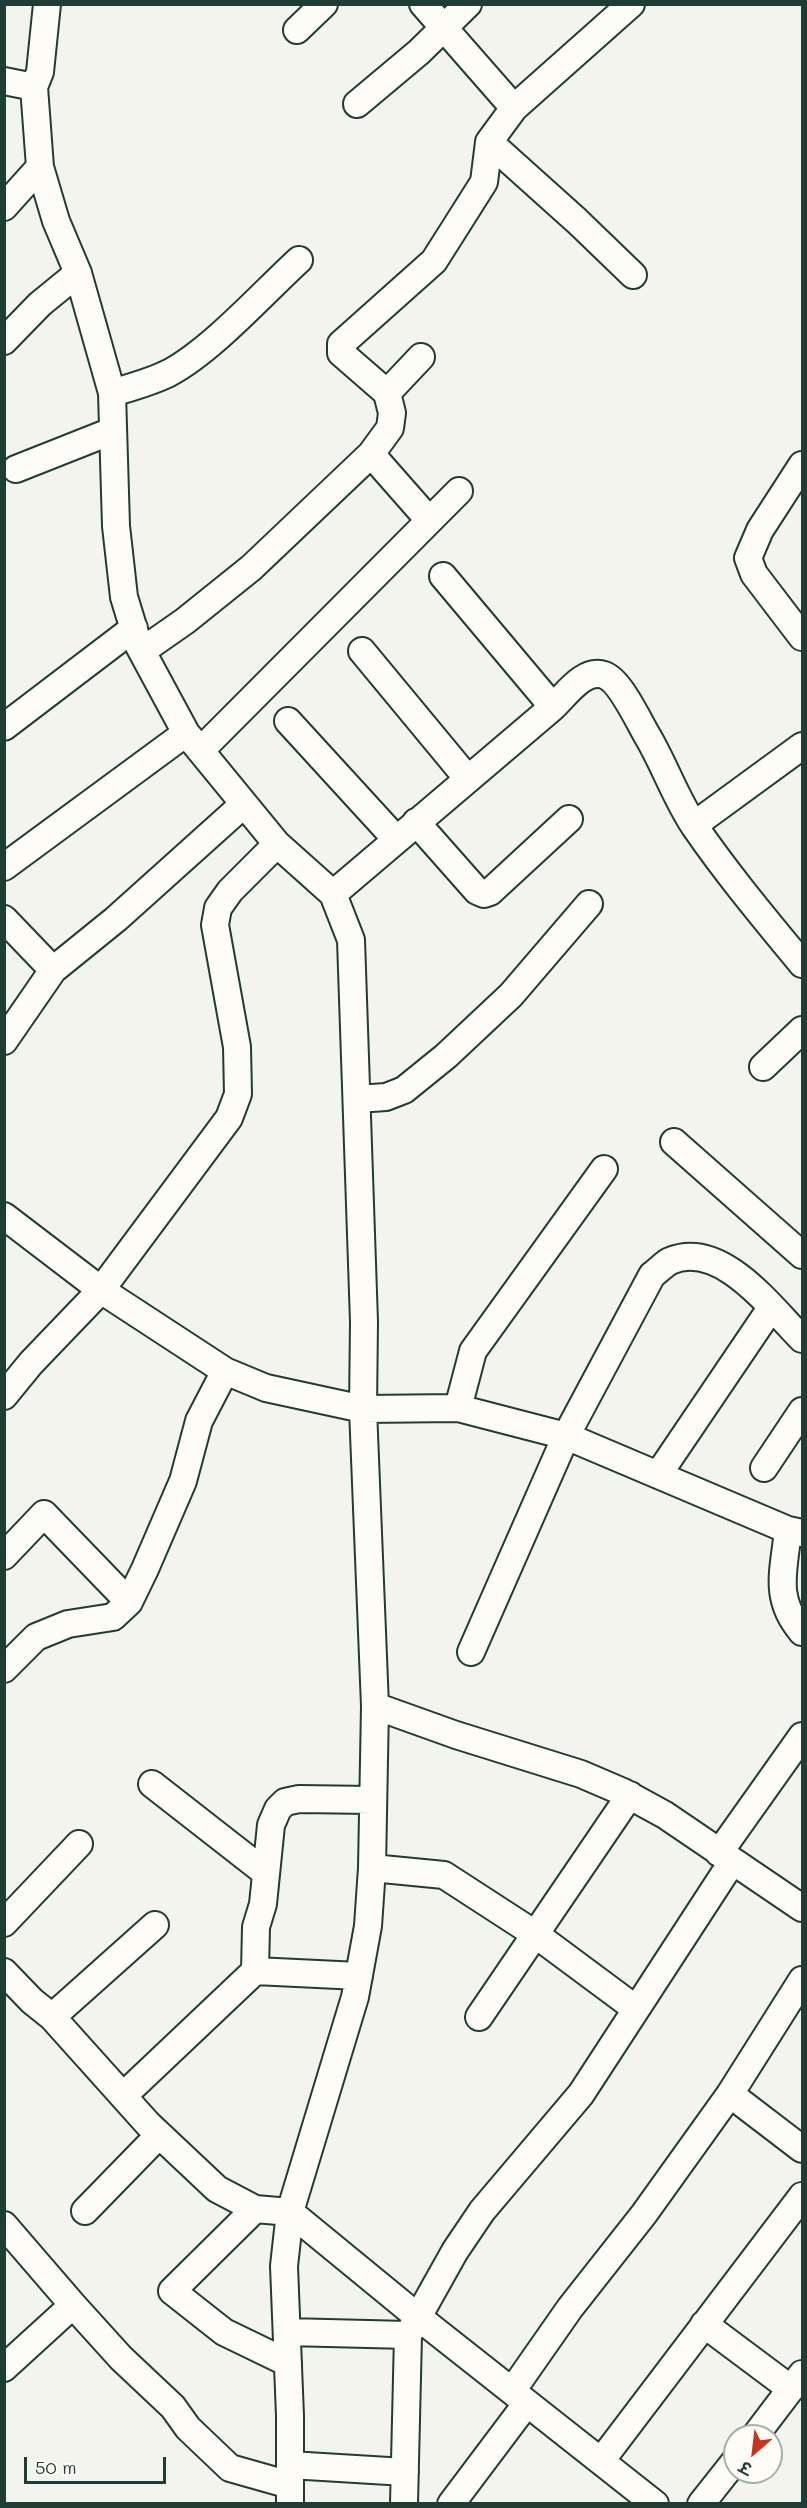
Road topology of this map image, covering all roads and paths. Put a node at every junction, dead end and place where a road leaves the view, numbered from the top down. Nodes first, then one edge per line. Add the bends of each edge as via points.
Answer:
1 (47, 4) edge
2 (324, 4) edge
3 (423, 4) edge
4 (468, 4) edge
5 (631, 4) edge
6 (443, 28) junction
7 (297, 30) dead end
8 (4, 81) edge
9 (34, 87) junction
10 (357, 104) dead end
11 (514, 108) junction
12 (489, 142) junction
13 (40, 167) junction
14 (4, 207) edge
15 (299, 260) dead end
16 (78, 273) junction
17 (633, 275) dead end
18 (4, 341) edge
19 (421, 357) dead end
20 (112, 393) junction
21 (387, 393) junction
22 (112, 431) junction
23 (371, 454) junction
24 (802, 465) edge
25 (16, 469) dead end
26 (459, 491) dead end
27 (429, 520) junction
28 (443, 576) dead end
29 (799, 624) edge
30 (138, 640) junction
31 (362, 651) dead end
32 (553, 707) junction
33 (288, 721) dead end
34 (4, 727) edge
35 (194, 741) junction
36 (802, 746) edge
37 (468, 779) junction
38 (244, 804) junction
39 (569, 819) dead end
40 (416, 822) junction
41 (694, 825) junction
42 (396, 839) junction
43 (277, 844) junction
44 (4, 867) edge
45 (333, 894) junction
46 (589, 904) dead end
47 (4, 919) edge
48 (802, 964) edge
49 (52, 970) junction
50 (802, 1030) edge
51 (4, 1041) edge
52 (763, 1067) dead end
53 (357, 1099) junction
54 (674, 1142) dead end
55 (604, 1168) dead end
56 (4, 1216) edge
57 (802, 1255) edge
58 (100, 1290) junction
59 (771, 1308) junction
60 (802, 1339) edge
61 (225, 1371) junction
62 (4, 1396) edge
63 (458, 1408) junction
64 (363, 1409) junction
65 (802, 1411) edge
66 (566, 1436) junction
67 (764, 1468) dead end
68 (658, 1475) junction
69 (795, 1531) edge
70 (4, 1556) edge
71 (129, 1602) junction
72 (802, 1632) edge
73 (471, 1652) dead end
74 (4, 1669) edge
75 (375, 1706) junction
76 (802, 1736) edge
77 (152, 1784) dead end
78 (630, 1795) junction
79 (372, 1800) junction
80 (80, 1845) dead end
81 (726, 1858) junction
82 (372, 1868) junction
83 (266, 1873) junction
84 (802, 1908) edge
85 (4, 1923) edge
86 (155, 1925) dead end
87 (534, 1934) junction
88 (255, 1971) junction
89 (4, 1972) edge
90 (359, 1976) junction
91 (802, 1980) edge
92 (636, 2009) junction
93 (52, 2017) junction
94 (479, 2017) dead end
95 (730, 2094) junction
96 (123, 2096) junction
97 (159, 2135) junction
98 (802, 2149) edge
99 (802, 2196) edge
100 (255, 2209) junction
101 (85, 2211) dead end
102 (290, 2212) junction
103 (4, 2224) edge
104 (73, 2306) junction
105 (704, 2324) junction
106 (413, 2326) junction
107 (287, 2332) junction
108 (288, 2363) junction
109 (4, 2368) edge
110 (797, 2382) edge
111 (520, 2397) junction
112 (764, 2424) edge
113 (601, 2461) junction
114 (405, 2472) junction
115 (723, 2476) edge
116 (290, 2485) edge
117 (625, 2494) edge
118 (404, 2504) edge
119 (451, 2504) edge
120 (655, 2504) edge
121 (701, 2504) edge

1 - 9 street via 40,72
2 - 7 street
3 - 6 street
4 - 6 street
5 - 11 street
6 - 10 street
6 - 11 street
8 - 9 street
9 - 13 street
11 - 12 street
12 - 17 street
12 - 21 street via 484,182 434,261 341,344 341,353
13 - 14 street
13 - 16 street via 56,221
15 - 20 street via 217,336 171,372
16 - 18 street
16 - 20 street
19 - 21 street
20 - 22 street
21 - 23 street via 392,413 390,428
22 - 25 street
22 - 30 street via 124,597
23 - 27 street
23 - 30 street via 252,567 185,621
24 - 29 street via 760,530 748,558 754,574
26 - 27 street
27 - 35 street
28 - 32 street
30 - 34 street
30 - 35 street
31 - 37 street
32 - 37 street
32 - 41 street via 587,675 607,676 618,687 658,753
33 - 42 street
35 - 38 street
35 - 44 street
36 - 41 street
37 - 40 street
38 - 43 street
38 - 49 street via 116,919
39 - 40 street via 484,894 477,891
40 - 42 street
41 - 48 street
42 - 45 street
43 - 45 street
43 - 58 street via 230,891 218,908 215,925 237,1047 238,1094 229,1118
45 - 53 street via 351,940
46 - 53 street via 512,994 446,1056 404,1090 386,1097
47 - 49 street
49 - 51 street
50 - 52 street
53 - 64 street
54 - 57 street
55 - 63 street via 473,1352
56 - 58 street
58 - 61 street
58 - 62 street
59 - 60 street
59 - 66 street via 739,1275 715,1261 691,1256 669,1261 652,1275
59 - 68 street
61 - 64 street via 266,1388
61 - 71 street via 199,1421 183,1481
63 - 64 street
63 - 66 street
64 - 75 street
65 - 67 street
66 - 68 street
66 - 73 street
68 - 69 street
69 - 72 street via 783,1602
70 - 71 street via 44,1514
71 - 74 street via 113,1617 68,1624 36,1637
75 - 78 street via 581,1774
75 - 79 street
76 - 81 street
77 - 83 street
78 - 81 street
78 - 87 street
79 - 82 street
79 - 83 street via 299,1798 285,1802 274,1814 271,1825
80 - 85 street
81 - 84 street
81 - 92 street
82 - 87 street via 444,1875
82 - 90 street
83 - 88 street via 256,1927
86 - 93 street
87 - 92 street
87 - 94 street
88 - 90 street
88 - 96 street
89 - 93 street
90 - 102 street
91 - 95 street
92 - 106 street via 581,2094 482,2211 438,2277
93 - 96 street
95 - 98 street
95 - 111 street via 570,2308
96 - 97 street
97 - 100 street via 217,2189
97 - 101 street
99 - 105 street
100 - 102 street
100 - 108 street via 172,2291 224,2332
102 - 106 street
102 - 107 street via 284,2266
103 - 104 street
104 - 109 street
104 - 116 street via 230,2468
105 - 110 street
105 - 113 street
106 - 107 street
106 - 111 street
106 - 114 street
107 - 108 street
108 - 116 street
110 - 112 street
111 - 113 street
111 - 119 street
113 - 117 street
114 - 116 street
114 - 118 street
115 - 121 street
117 - 120 street

